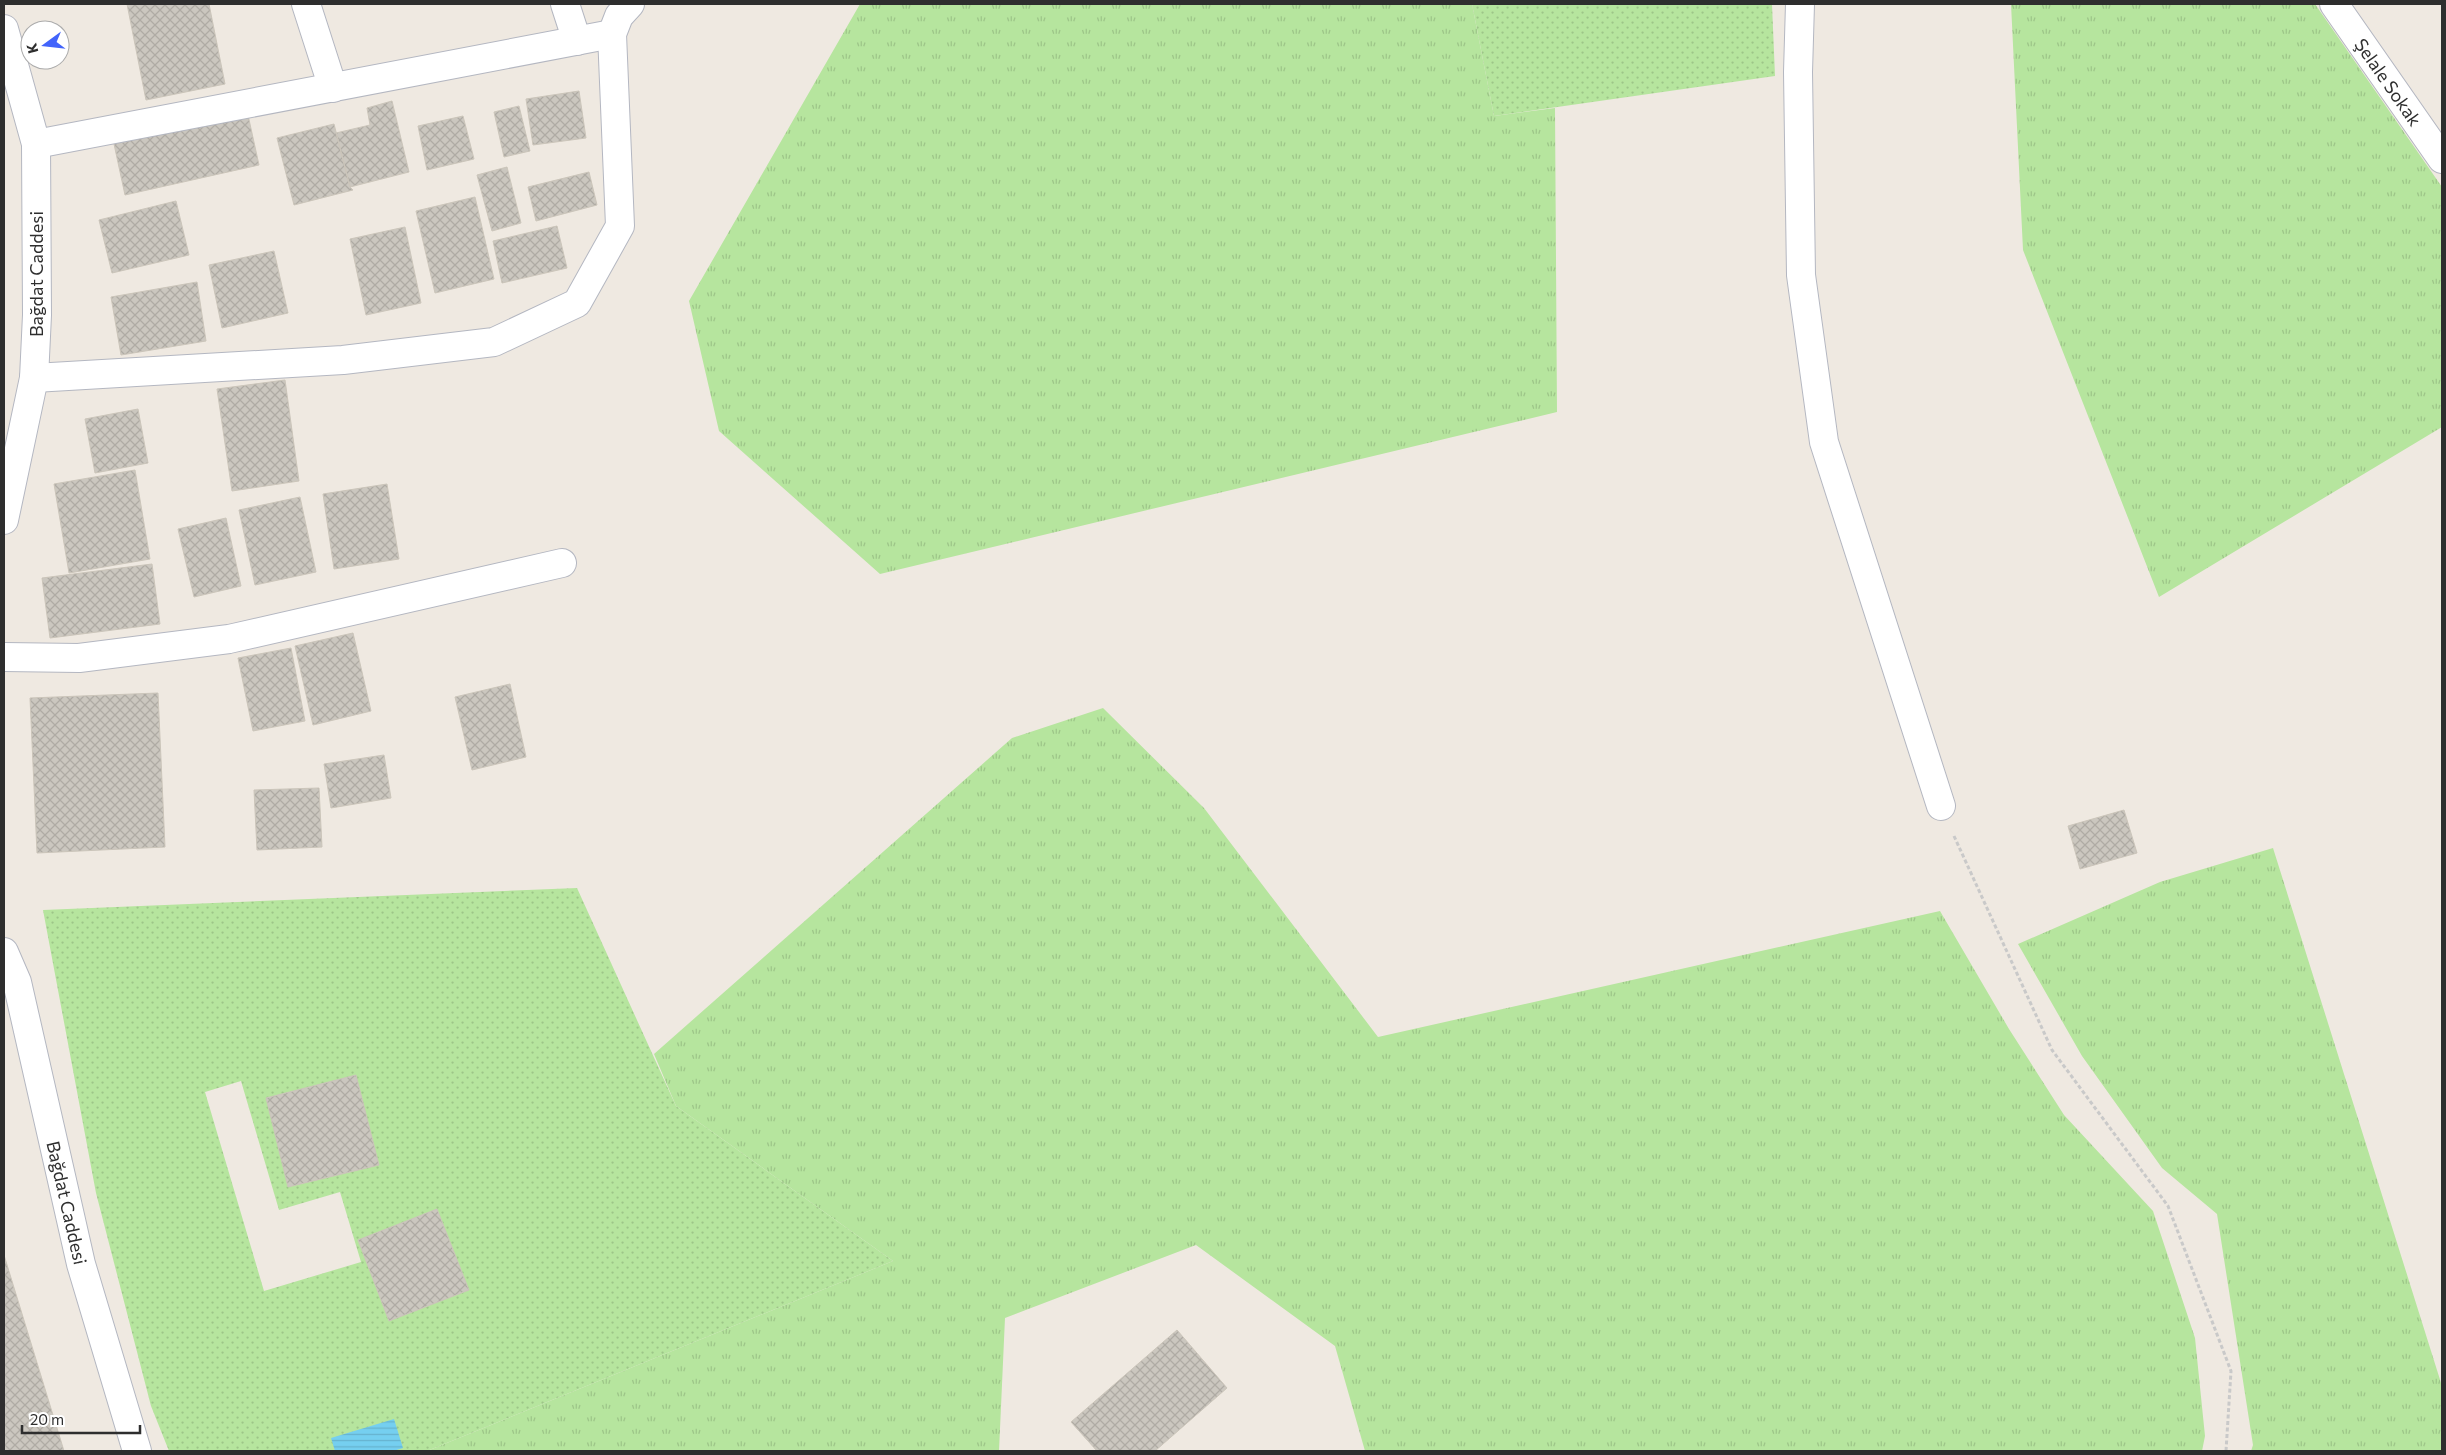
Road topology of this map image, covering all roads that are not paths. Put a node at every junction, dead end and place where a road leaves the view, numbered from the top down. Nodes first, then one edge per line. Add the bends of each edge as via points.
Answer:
1 (306, 4) edge
2 (565, 4) edge
3 (630, 4) edge
4 (1800, 4) edge
5 (2334, 4) edge
6 (4, 29) edge
7 (612, 34) junction
8 (577, 41) junction
9 (333, 88) junction
10 (36, 144) junction
11 (2442, 159) edge
12 (34, 378) junction
13 (4, 520) edge
14 (562, 563) dead end
15 (4, 658) edge
16 (1941, 806) road end
17 (4, 952) edge
18 (137, 1451) edge

1 - 9 street
2 - 8 street
3 - 7 street
4 - 16 street via 1801,274 1824,442
5 - 11 street, Şelale Sokak
6 - 10 street, Bağdat Caddesi
7 - 8 street
7 - 12 street via 620,226 577,303 494,342 343,360
8 - 9 street
9 - 10 street
10 - 12 street, Bağdat Caddesi
12 - 13 street, Bağdat Caddesi
14 - 15 street via 229,639 79,658
17 - 18 street, Bağdat Caddesi via 17,982 81,1264

